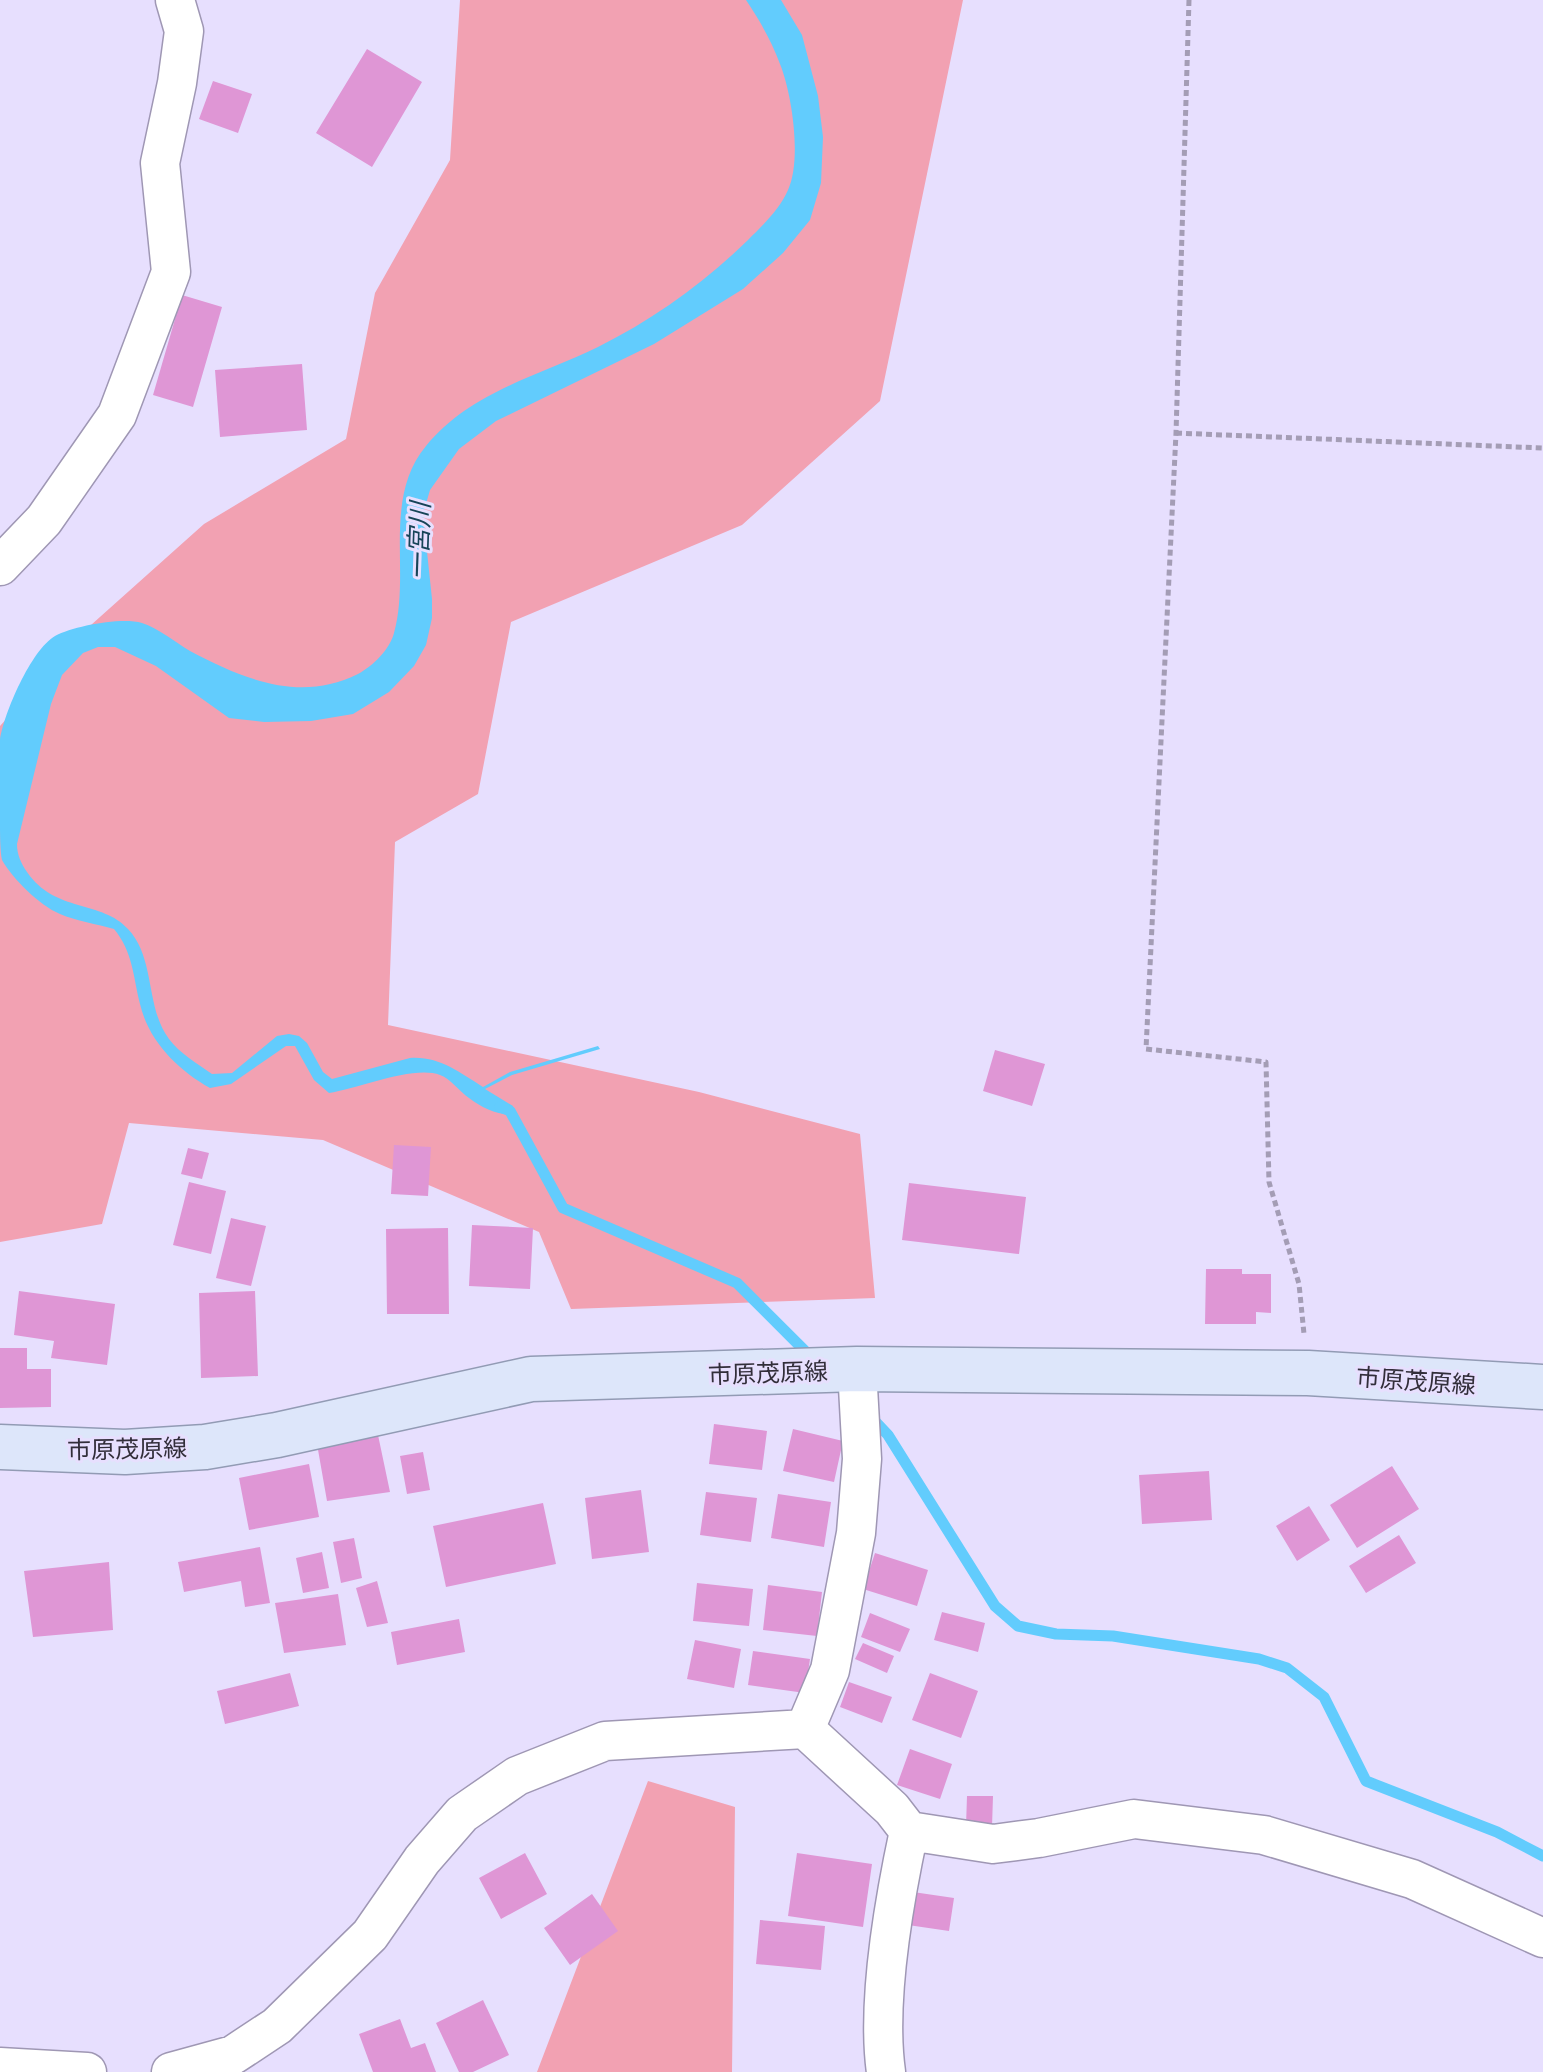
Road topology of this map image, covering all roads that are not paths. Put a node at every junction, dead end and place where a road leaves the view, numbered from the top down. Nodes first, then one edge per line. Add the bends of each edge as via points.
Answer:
1 (175, 0) edge
2 (0, 566) edge
3 (857, 1369) junction
4 (1543, 1387) edge
5 (0, 1447) edge
6 (805, 1729) junction
7 (909, 1831) junction
8 (1543, 1938) edge
9 (0, 2067) edge
10 (87, 2072) edge
11 (171, 2072) edge
12 (886, 2072) edge

1 - 2 street via 184,31 160,163 171,272 117,415 44,520
3 - 4 main road, 市原茂原線 via 1308,1373
3 - 5 main road, 市原茂原線 via 531,1379 205,1447 125,1452
3 - 6 street via 862,1459 856,1533 830,1670
6 - 7 street
6 - 11 street via 605,1741 517,1776 462,1814 370,1935 277,2026 233,2055
7 - 8 street via 993,1844 1134,1819 1264,1835 1412,1879
7 - 12 street via 885,1997
9 - 10 street

